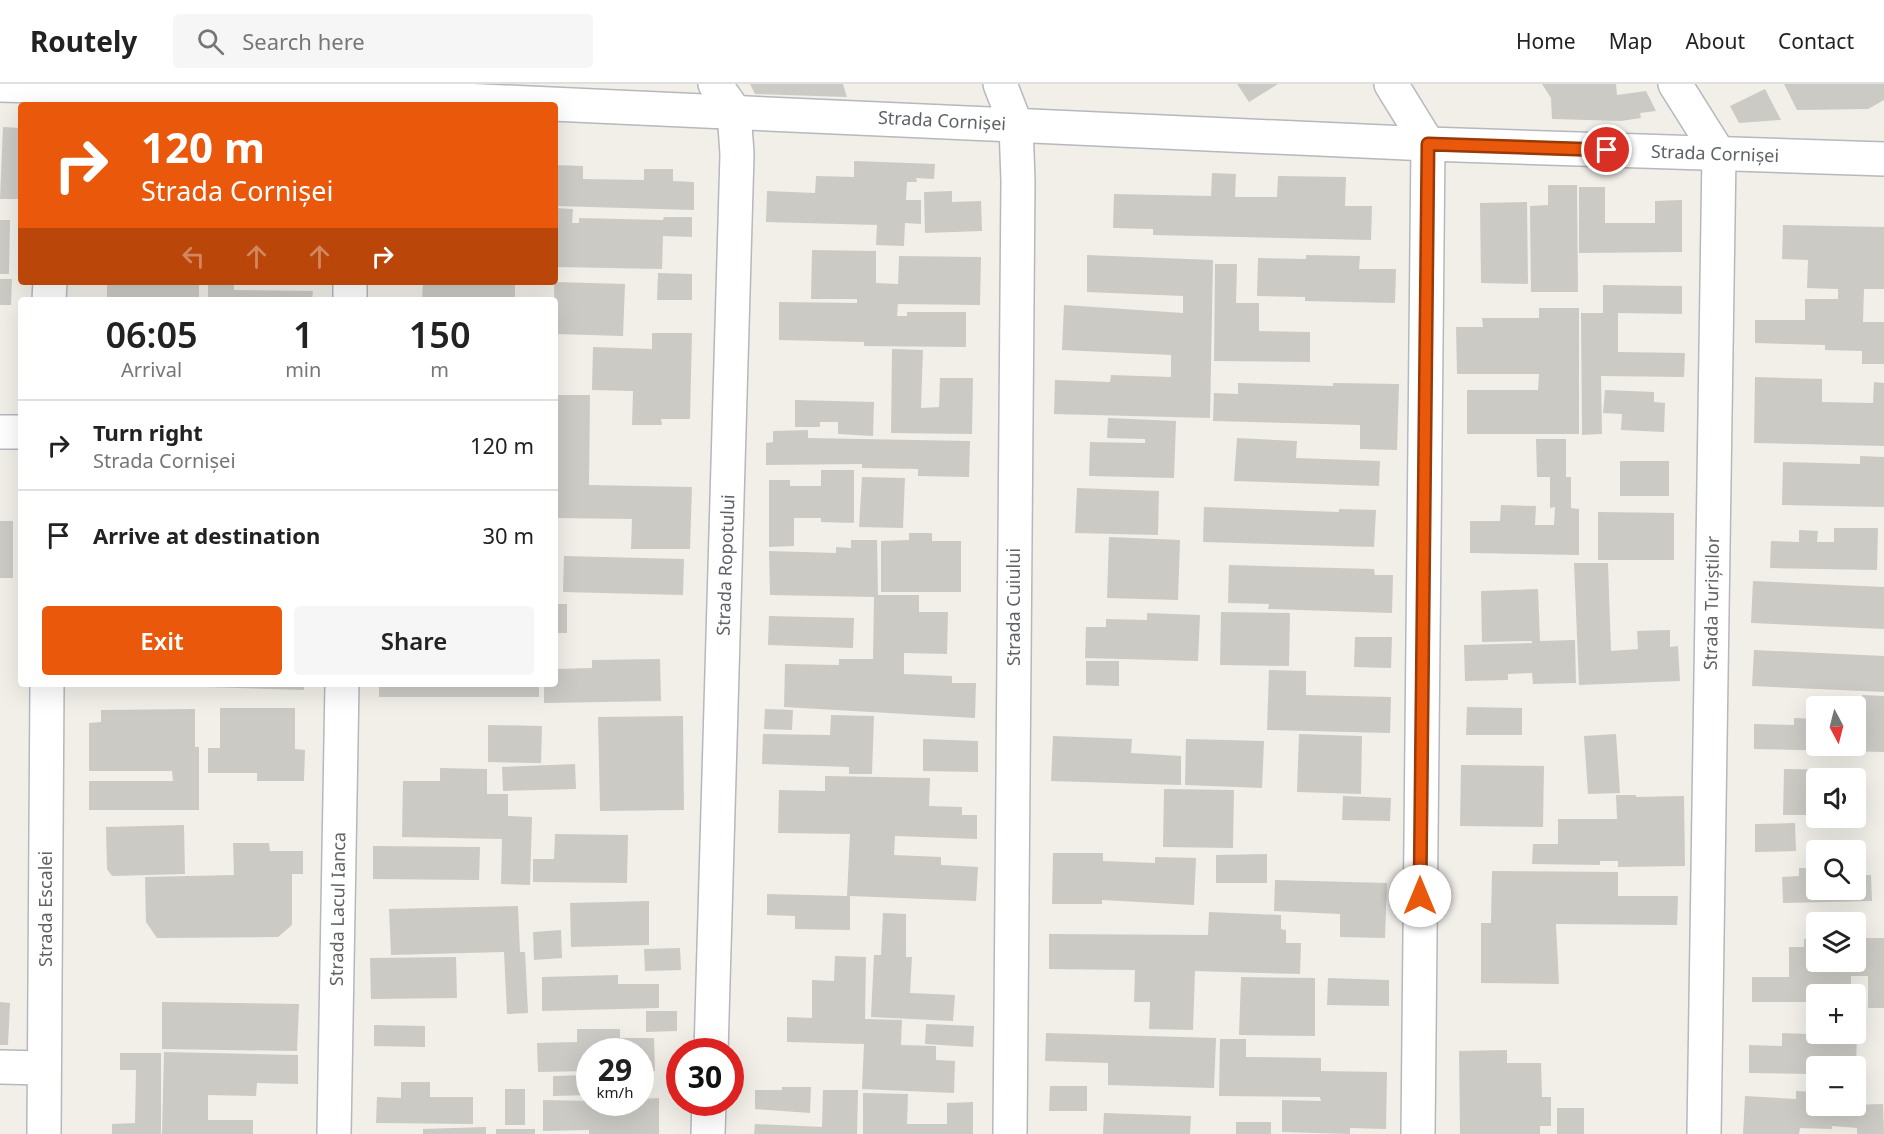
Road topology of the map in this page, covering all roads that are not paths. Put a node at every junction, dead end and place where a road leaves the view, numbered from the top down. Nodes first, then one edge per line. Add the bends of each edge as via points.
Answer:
1 (716, 84) edge
2 (1000, 84) edge
3 (1391, 84) edge
4 (1675, 84) edge
5 (0, 86) edge
6 (48, 92) edge
7 (352, 100) edge
8 (421, 102) edge
9 (558, 106) edge
10 (734, 111) junction
11 (1016, 125) junction
12 (1428, 144) junction
13 (1719, 154) junction
14 (1884, 159) edge
15 (0, 432) edge
16 (18, 432) edge
17 (47, 687) edge
18 (342, 687) edge
19 (711, 1038) edge
20 (0, 1067) edge
21 (44, 1068) junction
22 (709, 1116) edge
23 (44, 1134) edge
24 (334, 1134) edge
25 (708, 1134) edge
26 (1010, 1134) edge
27 (1418, 1134) edge
28 (1704, 1134) edge

1 - 10 street, Strada Ropotului
2 - 11 street, Strada Cuiului
3 - 12 street
4 - 13 street
5 - 6 street, Strada Cornișei
6 - 7 street, Strada Cornișei
7 - 8 street, Strada Cornișei
9 - 10 street, Strada Cornișei
10 - 11 street, Strada Cornișei
10 - 19 street, Strada Ropotului via 737,154
11 - 12 street, Strada Cornișei
11 - 26 street, Strada Cuiului
12 - 13 street, Strada Cornișei
12 - 27 street
13 - 14 street, Strada Cornișei
13 - 28 street, Strada Turiștilor
15 - 16 street
17 - 21 street, Strada Escalei
18 - 24 street, Strada Lacul Ianca
20 - 21 street
21 - 23 street, Strada Escalei
22 - 25 street

